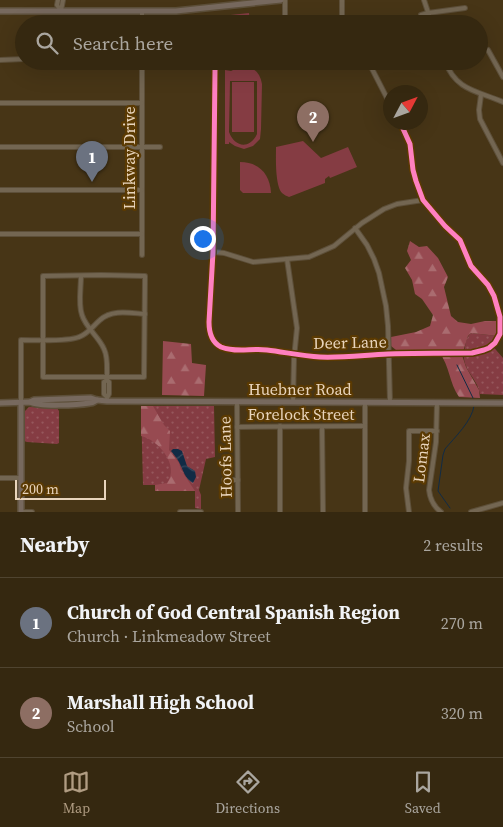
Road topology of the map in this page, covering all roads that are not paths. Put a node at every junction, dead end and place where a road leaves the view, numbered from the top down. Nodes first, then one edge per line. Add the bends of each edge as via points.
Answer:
1 (58, 0) edge
2 (63, 0) edge
3 (283, 0) edge
4 (342, 0) edge
5 (424, 0) edge
6 (232, 3) edge
7 (465, 8) dead end
8 (0, 11) edge
9 (61, 11) junction
10 (142, 12) joint
11 (428, 13) junction
12 (284, 15) edge
13 (342, 15) edge
14 (421, 15) dead end
15 (488, 50) dead end
16 (0, 60) edge
17 (15, 60) edge
18 (142, 70) edge
19 (216, 70) edge
20 (373, 70) edge
21 (450, 70) edge
22 (503, 77) edge
23 (383, 90) edge
24 (481, 95) junction
25 (503, 102) edge
26 (0, 103) edge
27 (142, 103) junction
28 (404, 130) edge
29 (0, 146) edge
30 (142, 147) junction
31 (160, 147) dead end
32 (503, 163) edge
33 (0, 190) edge
34 (142, 190) junction
35 (423, 200) junction
36 (355, 228) junction
37 (0, 234) edge
38 (142, 234) junction
39 (214, 252) junction
40 (142, 255) dead end
41 (287, 259) junction
42 (81, 276) junction
43 (145, 314) junction
44 (91, 329) junction
45 (43, 340) junction
46 (295, 354) junction
47 (388, 354) junction
48 (107, 378) junction
49 (107, 399) junction
50 (237, 402) junction
51 (293, 402) junction
52 (365, 402) junction
53 (390, 402) junction
54 (437, 402) junction
55 (0, 403) edge
56 (21, 403) junction
57 (503, 403) edge
58 (280, 426) junction
59 (365, 426) junction
60 (237, 427) junction
61 (322, 427) junction
62 (437, 431) junction
63 (0, 478) edge
64 (21, 478) junction
65 (224, 480) dead end
66 (238, 480) junction
67 (503, 503) edge
68 (21, 512) edge
69 (32, 512) edge
70 (180, 512) edge
71 (201, 512) edge
72 (238, 512) edge
73 (280, 512) edge
74 (323, 512) edge
75 (365, 512) edge
76 (408, 512) edge
77 (441, 512) edge
78 (471, 512) edge

1 - 9 street
2 - 9 street
3 - 6 main road
3 - 12 street
4 - 13 street
5 - 11 street
6 - 10 main road
7 - 11 street
8 - 9 main road
9 - 10 main road
11 - 14 street
15 - 22 street
16 - 17 street
18 - 27 street, Linkway Drive
19 - 39 street
20 - 23 street
21 - 24 street via 461,84
24 - 25 street
24 - 32 street via 480,119
26 - 27 street
27 - 30 street, Linkway Drive
28 - 35 street
29 - 30 street
30 - 31 street
30 - 34 street, Linkway Drive
33 - 34 street
34 - 38 street, Linkway Drive
35 - 36 street via 384,208
35 - 47 street, Deer Lane via 460,240 471,266 492,291 500,317 500,334 495,343 472,353
36 - 41 street via 334,246 317,254
36 - 47 street via 367,245 379,273 387,316
37 - 38 street
38 - 40 street, Linkway Drive
39 - 41 street via 253,262
39 - 46 street, Deer Lane via 209,321 211,337 218,345 232,350
41 - 46 street via 297,328
42 - 43 street via 145,276
42 - 44 street via 81,310
42 - 45 street via 44,276
43 - 44 street via 109,314
43 - 48 street via 144,377
44 - 45 street via 74,339
44 - 48 street via 106,354
45 - 48 street via 43,377
45 - 56 street via 21,340
46 - 47 street, Deer Lane via 333,357
46 - 51 street
47 - 53 street
48 - 49 street
49 - 50 main road, Huebner Road
49 - 56 main road, Huebner Road via 92,403
50 - 51 main road, Huebner Road
50 - 60 street, Hoofs Lane
51 - 52 main road, Huebner Road
52 - 53 main road, Huebner Road
52 - 59 street
53 - 54 main road, Huebner Road
54 - 57 main road, Huebner Road
54 - 62 street, Lomax
55 - 56 main road, Huebner Road
56 - 64 main road
58 - 60 street, Forelock Street
58 - 61 street, Forelock Street
58 - 73 street
59 - 61 street, Forelock Street
59 - 75 street
60 - 66 street, Hoofs Lane
61 - 74 street
62 - 76 street via 409,431
62 - 77 street, Lomax via 429,495
63 - 64 street
64 - 68 main road
65 - 66 street
66 - 72 street, Hoofs Lane
67 - 78 street
68 - 69 street
70 - 71 street

